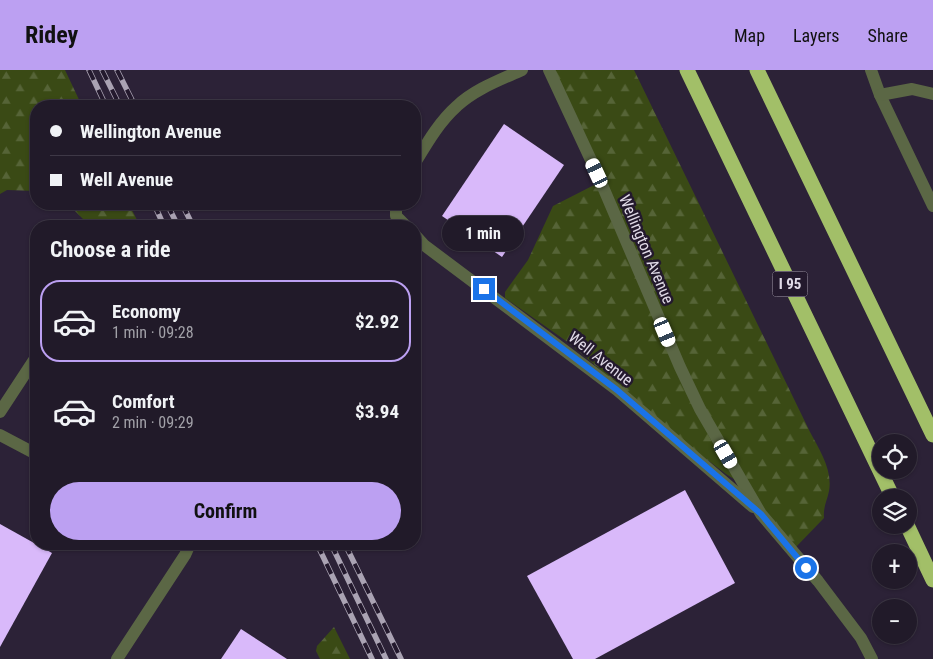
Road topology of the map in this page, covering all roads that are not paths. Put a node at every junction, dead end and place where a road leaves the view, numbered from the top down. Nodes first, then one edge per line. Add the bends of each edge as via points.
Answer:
1 (522, 70) edge
2 (549, 70) edge
3 (687, 70) edge
4 (758, 70) edge
5 (871, 70) edge
6 (933, 94) edge
7 (880, 95) junction
8 (421, 153) edge
9 (933, 206) edge
10 (421, 241) edge
11 (30, 366) edge
12 (0, 412) edge
13 (933, 434) edge
14 (0, 435) edge
15 (30, 451) edge
16 (889, 489) edge
17 (761, 514) junction
18 (911, 534) edge
19 (186, 550) edge
20 (933, 580) edge
21 (117, 659) edge
22 (872, 659) edge

1 - 8 street via 488,85 457,105 434,131
2 - 17 street, Wellington Avenue via 688,384
3 - 16 highway, I 95
4 - 13 highway
5 - 7 street
6 - 7 street via 912,89
7 - 9 street
10 - 17 street, Well Avenue via 617,390
11 - 12 street
14 - 15 street
17 - 22 street, Wellington Avenue via 818,581 861,638
18 - 20 highway
19 - 21 street

